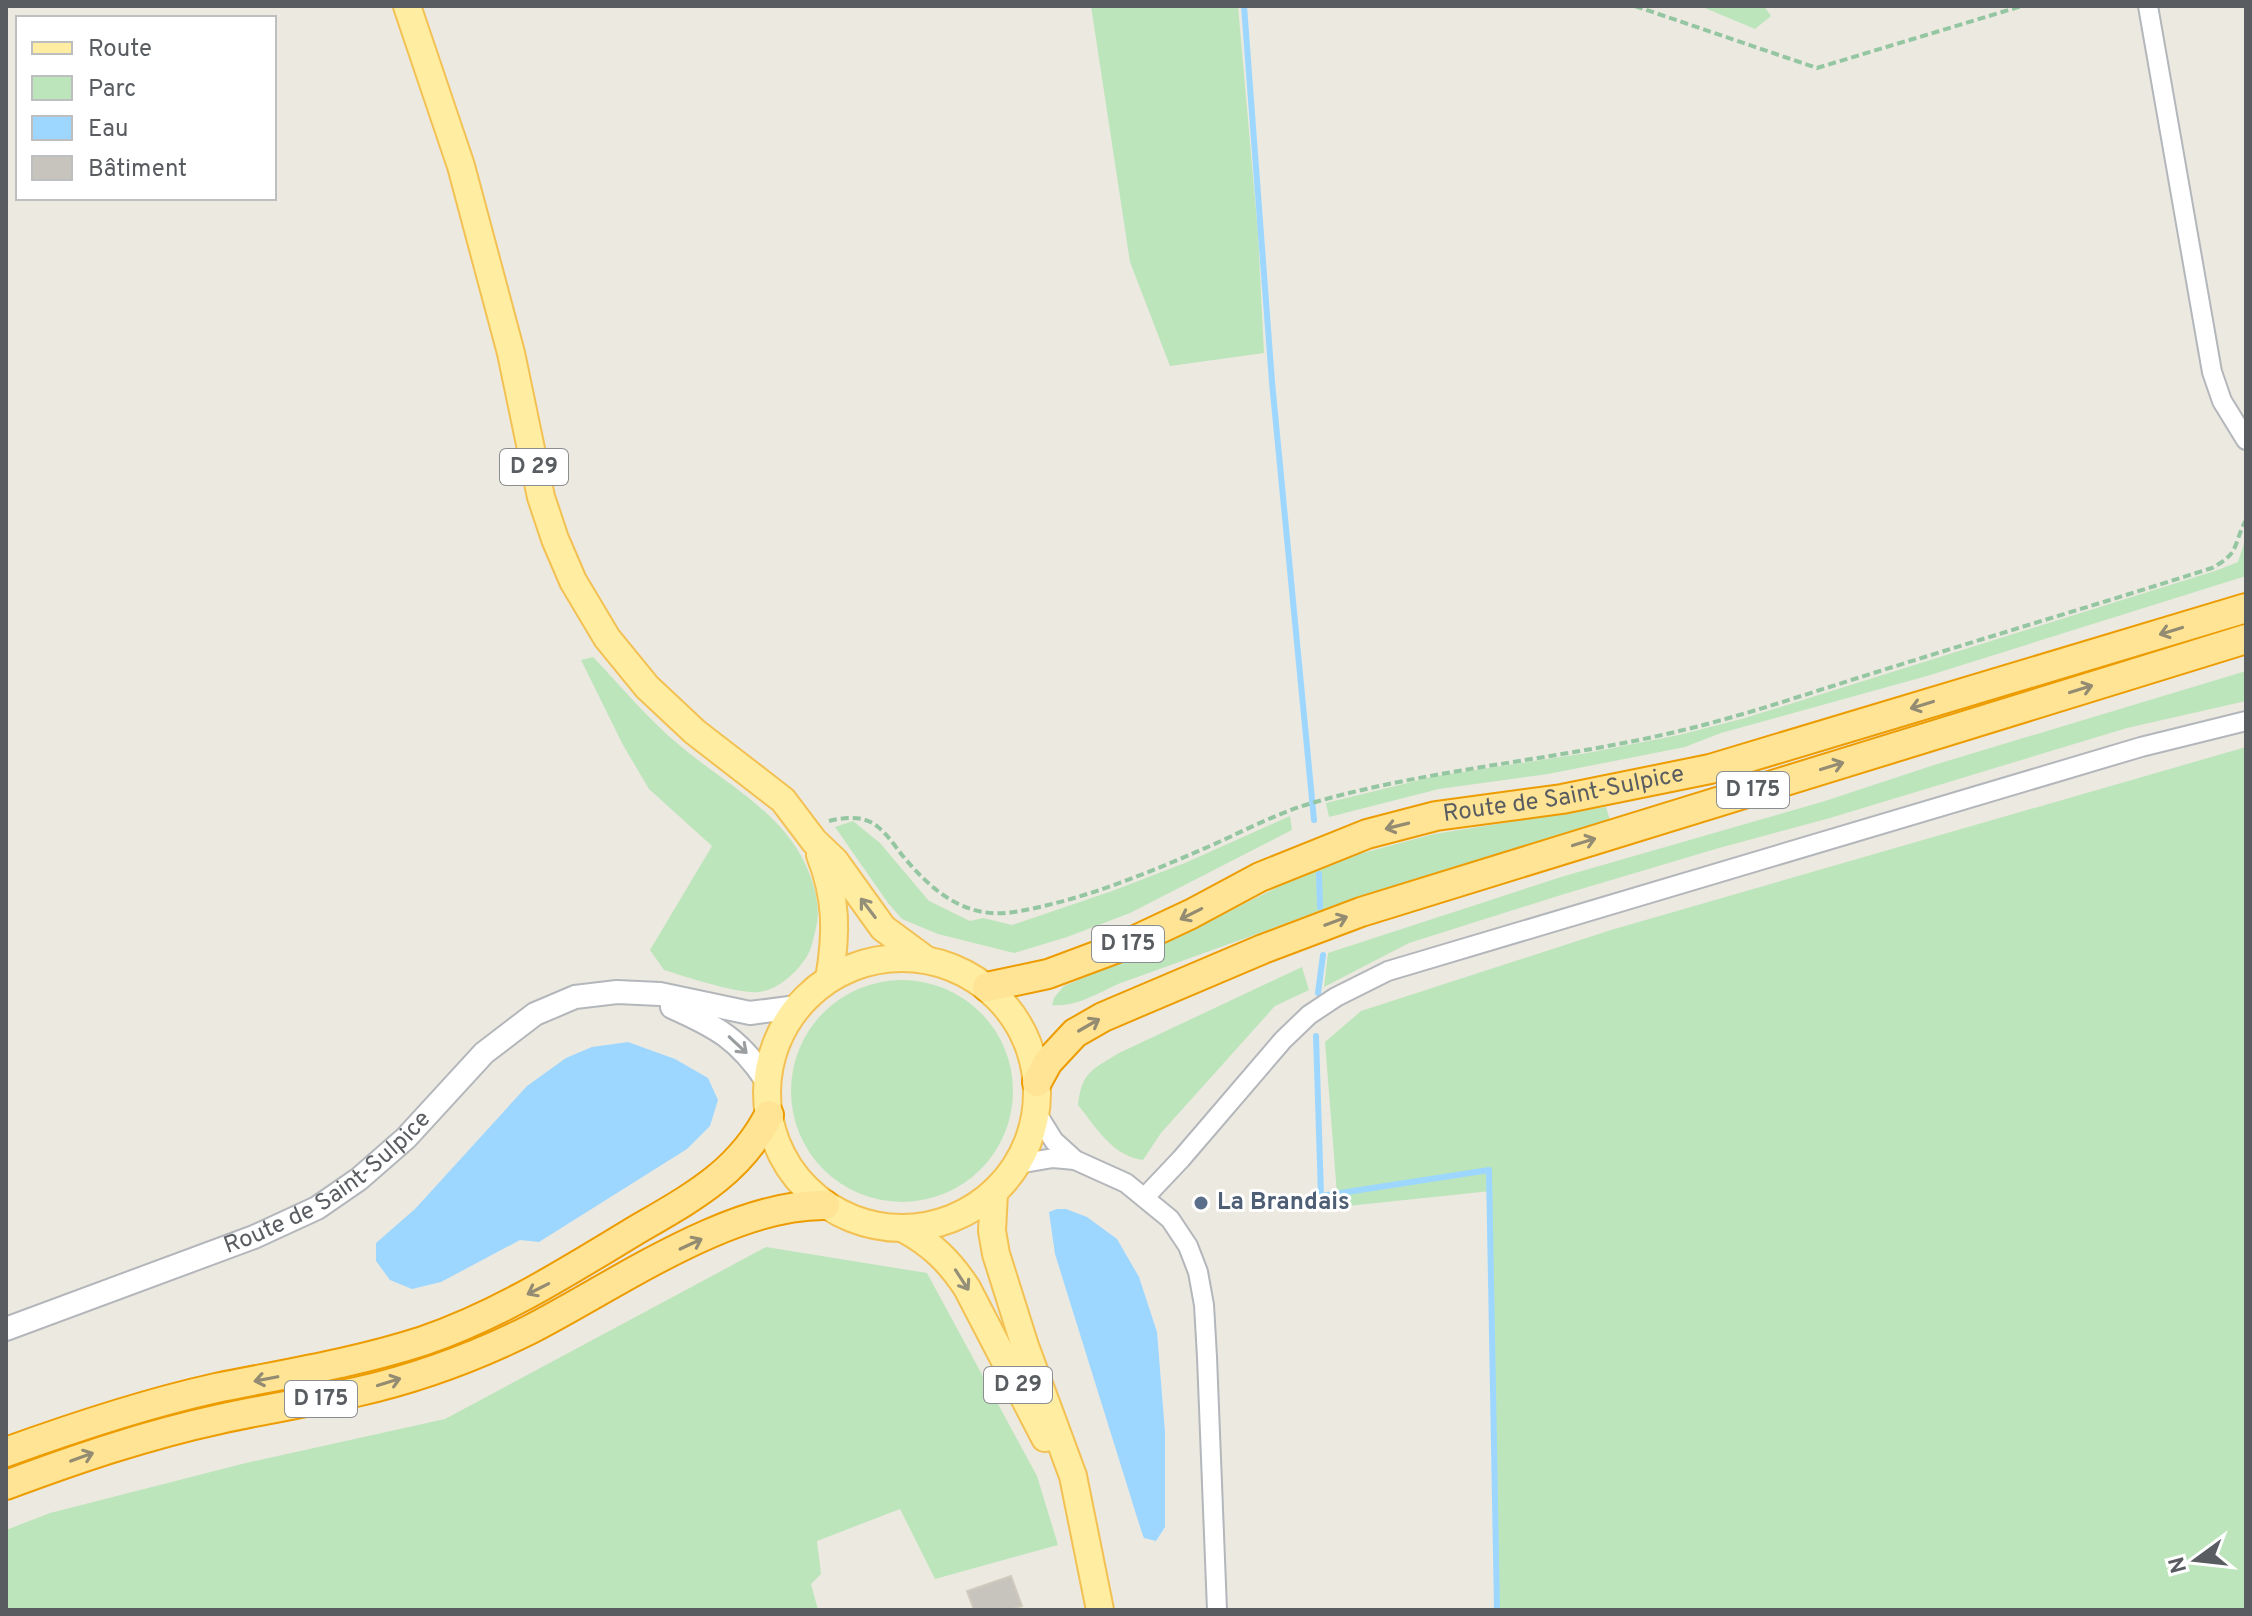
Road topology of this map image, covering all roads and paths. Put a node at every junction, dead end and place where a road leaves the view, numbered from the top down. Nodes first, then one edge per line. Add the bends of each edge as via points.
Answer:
1 (407, 6) edge
2 (1635, 6) edge
3 (2022, 6) edge
4 (2148, 6) edge
5 (2246, 440) edge
6 (2246, 520) edge
7 (2246, 608) edge
8 (2246, 639) edge
9 (2246, 721) edge
10 (811, 836) junction
11 (925, 959) junction
12 (829, 979) junction
13 (987, 987) junction
14 (617, 992) junction
15 (797, 1007) junction
16 (767, 1081) junction
17 (1037, 1082) junction
18 (1036, 1112) junction
19 (769, 1115) junction
20 (1075, 1160) junction
21 (1018, 1164) junction
22 (994, 1193) junction
23 (1145, 1197) junction
24 (825, 1205) junction
25 (904, 1229) junction
26 (6, 1329) edge
27 (6, 1452) edge
28 (6, 1485) edge
29 (1091, 1568) junction
30 (1100, 1610) edge
31 (1217, 1610) edge

1 - 10 main road, D 29 via 461,166 511,353 541,497 573,581 607,638 647,687 695,732 770,788
2 - 3 path via 1817,68
4 - 5 street via 2212,372 2222,401
6 - 10 path via 2235,552 2212,568 1677,731 1592,750 1426,775 1300,806 1153,869 1008,913 983,912 945,898 878,826 865,820 835,820
7 -> 13 highway, Route de Saint-Sulpice / D 175 via 1710,769 1562,799 1436,816 1367,834 1260,877 1123,946 1048,974
17 -> 8 highway, D 175 via 1075,1033 1093,1022 1361,912
9 - 23 street via 2141,747 1388,971 1309,1015
11 -> 10 main road, D 29 via 883,928
10 - 12 main road, D 29 via 836,918
11 - 12 main road via 875,960
11 - 13 main road via 968,974
12 - 15 main road
13 - 17 main road via 1022,1029
14 - 15 street, Route de Saint-Sulpice via 660,994 750,1013
14 -> 16 street, Route de Saint-Sulpice via 661,1002 708,1023 736,1041
14 - 26 street, Route de Saint-Sulpice via 575,997 535,1014 484,1053 406,1138 317,1208 254,1237
15 - 16 main road via 776,1042
16 - 19 main road
17 - 18 main road
18 - 20 street via 1054,1141
18 - 21 main road
19 - 24 main road via 788,1166
19 -> 27 highway, D 175 via 751,1146 708,1185 556,1280 468,1323 354,1361 156,1402
20 - 21 street
20 - 23 street
21 - 22 main road
22 - 25 main road via 953,1219
22 - 29 main road, D 29 via 996,1254 1073,1476
23 - 31 street via 1170,1219 1188,1246 1201,1288
24 - 25 main road via 863,1223
28 -> 24 highway, D 175 via 156,1434 359,1392 436,1368 527,1331 715,1233 786,1208
25 -> 29 main road, D 29 via 942,1254 967,1288 1044,1436
29 - 30 main road, D 29

